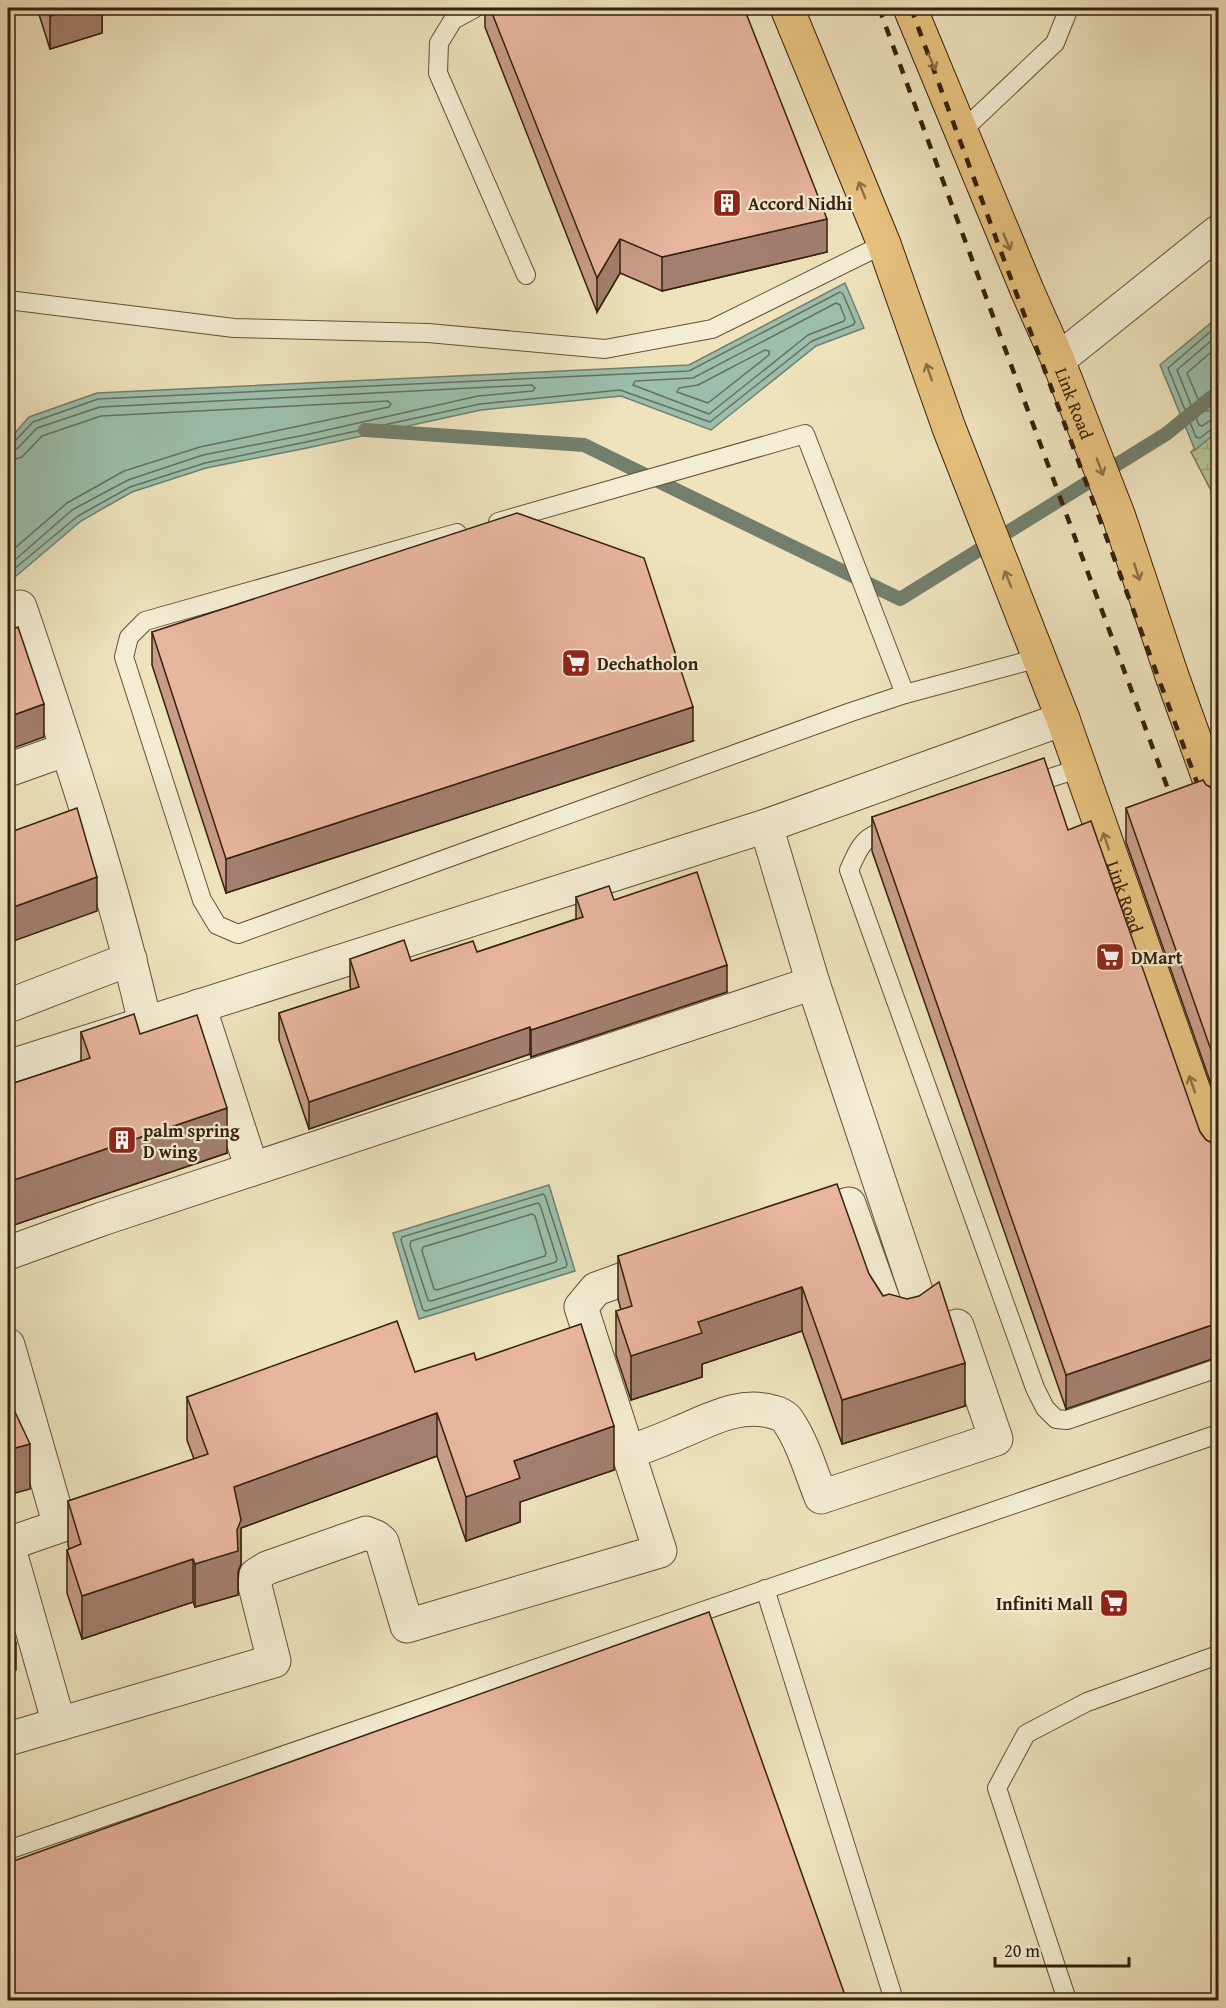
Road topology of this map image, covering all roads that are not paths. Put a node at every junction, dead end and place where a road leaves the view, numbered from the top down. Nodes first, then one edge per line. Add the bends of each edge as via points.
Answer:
1 (475, 8) edge
2 (787, 8) edge
3 (910, 8) edge
4 (1069, 8) edge
5 (961, 132) junction
6 (1218, 232) edge
7 (884, 244) junction
8 (526, 275) dead end
9 (8, 300) edge
10 (1058, 360) junction
11 (8, 610) edge
12 (1035, 646) junction
13 (905, 694) junction
14 (1063, 719) junction
15 (67, 749) junction
16 (1081, 768) junction
17 (8, 770) edge
18 (1016, 789) edge
19 (1218, 804) edge
20 (89, 818) junction
21 (907, 823) edge
22 (766, 826) junction
23 (58, 828) edge
24 (130, 959) junction
25 (813, 983) junction
26 (8, 1006) edge
27 (199, 1006) junction
28 (145, 1023) junction
29 (8, 1067) edge
30 (1218, 1159) edge
31 (252, 1169) junction
32 (770, 1230) edge
33 (8, 1253) edge
34 (692, 1256) edge
35 (957, 1326) dead end
36 (8, 1345) edge
37 (1218, 1368) edge
38 (1218, 1434) edge
39 (629, 1452) junction
40 (8, 1545) edge
41 (765, 1589) junction
42 (1218, 1655) edge
43 (59, 1724) junction
44 (8, 1739) edge
45 (8, 1850) edge
46 (894, 2001) edge
47 (1067, 2001) edge

1 - 8 lane via 453,20 439,43 438,73
7 -> 2 main road
3 -> 5 main road, Link Road
4 - 5 lane via 1055,43
5 -> 10 main road, Link Road
6 - 10 street
7 - 9 lane via 712,329 605,349 428,333 234,328
12 -> 7 main road, Link Road via 949,428
10 -> 19 main road, Link Road via 1119,517
11 - 15 street via 20,607
12 - 13 lane
12 - 14 main road, Link Road
13 - 13 lane via 238,934 217,925 202,900 124,657 129,637 145,621 805,434
14 - 16 main road, Link Road
14 - 22 street
15 - 17 street
15 - 20 street
16 - 18 lane
30 -> 16 main road, Link Road
20 - 23 street
20 - 24 street
21 - 37 lane via 874,833 859,847 849,870 1045,1408 1056,1419 1067,1420
22 - 25 street
22 - 27 street
24 - 26 street
24 - 28 street
25 - 31 street
25 - 32 street via 924,1315 910,1324 896,1322 887,1311 849,1204
27 - 28 street
27 - 31 street
28 - 29 street
31 - 33 street
34 - 39 street via 596,1289 581,1307
35 - 39 street via 996,1438 821,1497 787,1419 765,1409 749,1408 706,1420
36 - 40 street via 60,1526
38 - 41 lane
39 - 43 street via 660,1551 407,1626 382,1542 366,1533 256,1575 255,1586 274,1661
40 - 43 street
41 - 45 lane
41 - 46 lane
42 - 47 lane via 1087,1702 1026,1734 997,1788
43 - 44 street

